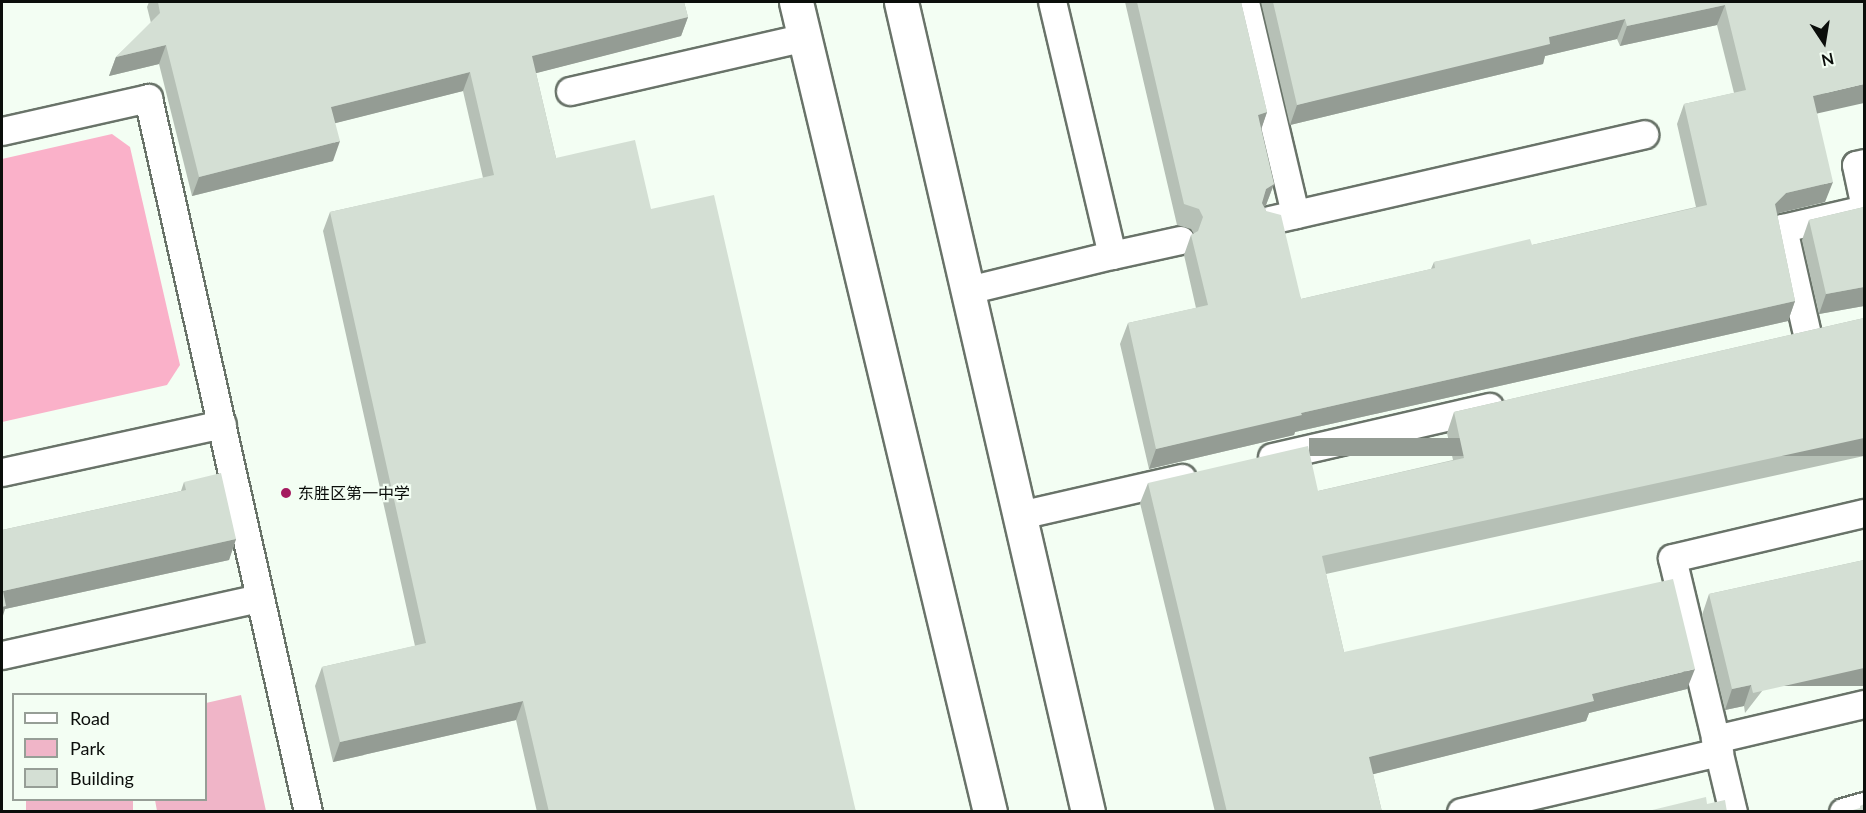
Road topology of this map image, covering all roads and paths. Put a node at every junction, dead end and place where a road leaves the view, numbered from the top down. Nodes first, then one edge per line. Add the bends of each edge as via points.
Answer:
1 (796, 2) edge
2 (901, 2) edge
3 (1052, 2) edge
4 (1245, 2) edge
5 (805, 37) junction
6 (570, 92) dead end
7 (2, 131) edge
8 (1644, 134) dead end
9 (1864, 163) edge
10 (1864, 203) edge
11 (1864, 209) edge
12 (1180, 240) dead end
13 (1112, 255) junction
14 (968, 290) junction
15 (1806, 334) edge
16 (1517, 400) edge
17 (222, 424) junction
18 (1251, 462) edge
19 (2, 472) edge
20 (1205, 472) edge
21 (1864, 513) edge
22 (1020, 515) junction
23 (260, 598) junction
24 (2, 655) edge
25 (1864, 704) edge
26 (1717, 745) junction
27 (1864, 806) edge
28 (308, 812) edge
29 (990, 812) edge
30 (1088, 812) edge
31 (1461, 812) edge
32 (1733, 812) edge
33 (1843, 812) edge

1 - 5 street
2 - 14 street
3 - 13 lane
4 - 8 lane via 1282,217
5 - 6 lane
5 - 29 street
7 - 17 lane via 148,98
9 - 10 lane via 1856,165
11 - 15 lane via 1783,228
12 - 13 lane
13 - 14 lane
14 - 22 street
16 - 18 lane
17 - 19 lane
17 - 23 lane
20 - 22 lane
21 - 26 lane via 1672,558 1666,582
22 - 30 street
23 - 24 lane
23 - 28 lane
25 - 26 lane
26 - 31 lane
26 - 32 lane
27 - 33 lane

